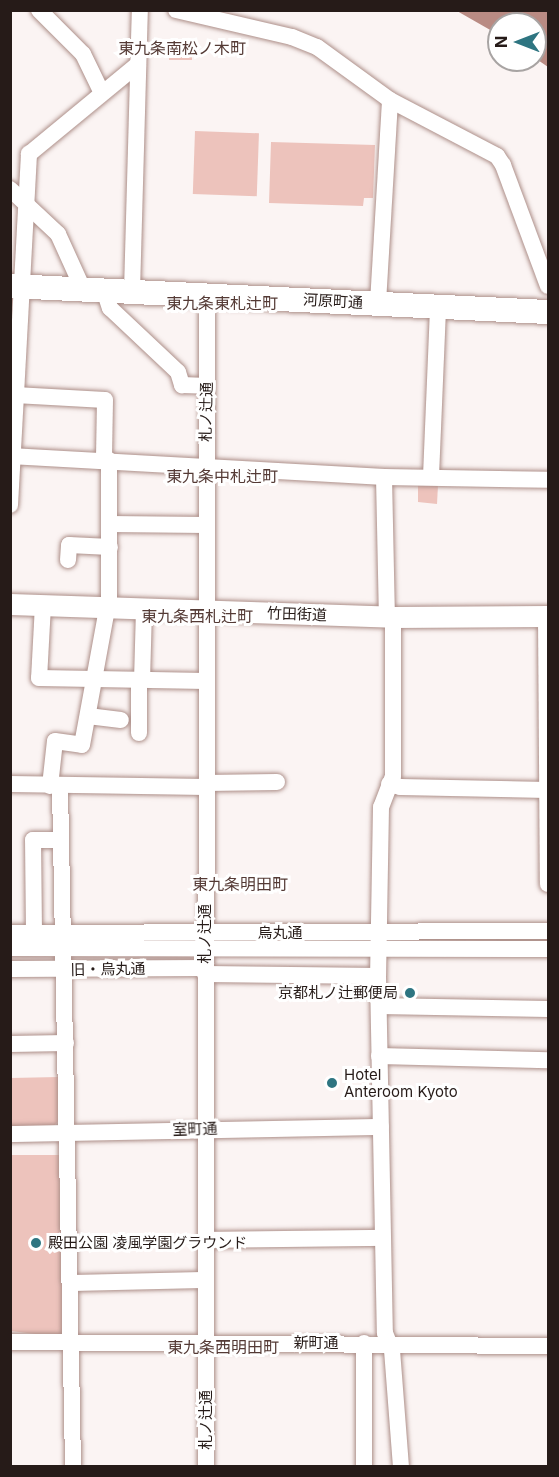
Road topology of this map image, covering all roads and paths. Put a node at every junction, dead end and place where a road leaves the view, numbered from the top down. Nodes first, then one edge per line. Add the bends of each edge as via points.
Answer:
1 (39, 10) edge
2 (140, 10) edge
3 (176, 10) edge
4 (138, 64) junction
5 (101, 91) junction
6 (390, 100) junction
7 (10, 189) edge
8 (20, 207) edge
9 (16, 286) edge
10 (549, 286) edge
11 (93, 290) junction
12 (132, 291) junction
13 (207, 294) junction
14 (378, 303) junction
15 (438, 307) junction
16 (549, 312) edge
17 (14, 385) edge
18 (207, 386) junction
19 (12, 456) edge
20 (106, 460) junction
21 (205, 464) junction
22 (431, 476) junction
23 (384, 477) junction
24 (549, 480) edge
25 (10, 505) edge
26 (109, 524) junction
27 (206, 525) junction
28 (110, 547) junction
29 (68, 560) dead end
30 (10, 604) edge
31 (43, 605) junction
32 (105, 607) junction
33 (144, 609) junction
34 (206, 610) junction
35 (547, 616) edge
36 (390, 617) junction
37 (92, 679) junction
38 (140, 681) junction
39 (206, 681) junction
40 (88, 716) junction
41 (121, 720) dead end
42 (139, 733) dead end
43 (277, 782) dead end
44 (10, 784) edge
45 (388, 784) junction
46 (206, 785) junction
47 (56, 787) junction
48 (547, 790) edge
49 (61, 840) junction
50 (548, 854) edge
51 (549, 884) edge
52 (549, 931) edge
53 (10, 933) edge
54 (34, 933) junction
55 (379, 940) junction
56 (63, 941) junction
57 (205, 941) junction
58 (10, 948) edge
59 (549, 949) edge
60 (10, 969) edge
61 (64, 970) junction
62 (205, 971) junction
63 (378, 976) junction
64 (379, 1006) junction
65 (549, 1009) edge
66 (66, 1043) junction
67 (10, 1044) edge
68 (379, 1056) junction
69 (549, 1060) edge
70 (381, 1127) junction
71 (205, 1128) junction
72 (67, 1132) junction
73 (10, 1134) edge
74 (382, 1238) junction
75 (206, 1240) junction
76 (205, 1280) junction
77 (70, 1283) junction
78 (71, 1341) junction
79 (206, 1341) junction
80 (10, 1342) edge
81 (363, 1343) junction
82 (389, 1344) junction
83 (549, 1346) edge
84 (73, 1467) edge
85 (206, 1467) edge
86 (364, 1467) edge
87 (401, 1467) edge

1 - 5 street via 83,54
2 - 4 street
3 - 6 street via 309,44
4 - 5 street
4 - 12 street
5 - 8 street via 29,154
6 - 10 street via 497,156
6 - 14 street
7 - 8 street
8 - 9 street
8 - 11 street via 58,234
9 - 11 highway, 河原町通
9 - 17 street
11 - 12 highway, 河原町通
11 - 18 street via 178,372 182,385
12 - 13 highway, 河原町通
13 - 14 highway, 河原町通
13 - 18 street, 札ノ辻通
14 - 15 highway, 河原町通
15 - 16 highway, 河原町通
15 - 22 street
17 - 19 street
17 - 20 street via 105,400
18 - 21 street, 札ノ辻通
19 - 20 street
19 - 25 street
20 - 21 street
20 - 26 street
21 - 23 street
21 - 27 street, 札ノ辻通
22 - 23 street
22 - 24 street
23 - 36 street
26 - 27 street
26 - 28 street
27 - 34 street, 札ノ辻通
28 - 29 street via 69,545
28 - 32 street via 109,598
30 - 31 main road, 竹田街道
31 - 32 main road, 竹田街道
31 - 37 street via 39,678
32 - 33 main road, 竹田街道
32 - 37 street
33 - 34 main road, 竹田街道
33 - 38 street
34 - 36 main road, 竹田街道
34 - 39 street, 札ノ辻通
35 - 36 main road, 竹田街道
35 - 48 street
36 - 45 street via 393,776
37 - 38 street
37 - 40 street
38 - 39 street
38 - 42 street
39 - 46 street, 札ノ辻通
40 - 41 street
40 - 47 street via 82,745 55,741
43 - 46 street
44 - 47 street
45 - 48 street
45 - 55 street via 379,828
46 - 47 street
46 - 57 street, 札ノ辻通
47 - 49 street
48 - 50 street
49 - 54 street via 33,840
49 - 56 street
50 - 51 street
52 - 55 street, 烏丸通
53 - 54 street, 烏丸通
54 - 56 street, 烏丸通
55 - 57 street, 烏丸通
55 - 59 street, 烏丸通
55 - 63 street
56 - 57 street, 烏丸通
56 - 58 street, 烏丸通
56 - 61 street
57 - 62 street, 札ノ辻通
60 - 61 street, 旧・烏丸通
61 - 62 street, 旧・烏丸通
61 - 66 street
62 - 63 street, 旧・烏丸通
62 - 71 street, 札ノ辻通
63 - 64 street
64 - 65 street
64 - 68 street
66 - 67 street
66 - 72 street
68 - 69 street
68 - 70 street
70 - 71 street, 室町通
70 - 74 street
71 - 72 street, 室町通
71 - 75 street, 札ノ辻通
72 - 73 street, 室町通
72 - 77 street
74 - 75 street
74 - 82 street via 385,1333
75 - 76 street, 札ノ辻通
76 - 77 street
76 - 79 street, 札ノ辻通
77 - 78 street
78 - 79 street, 新町通
78 - 80 street, 新町通
78 - 84 street
79 - 81 street, 新町通
79 - 85 street, 札ノ辻通
81 - 82 street, 新町通
81 - 86 street
82 - 83 street, 新町通
82 - 87 street

